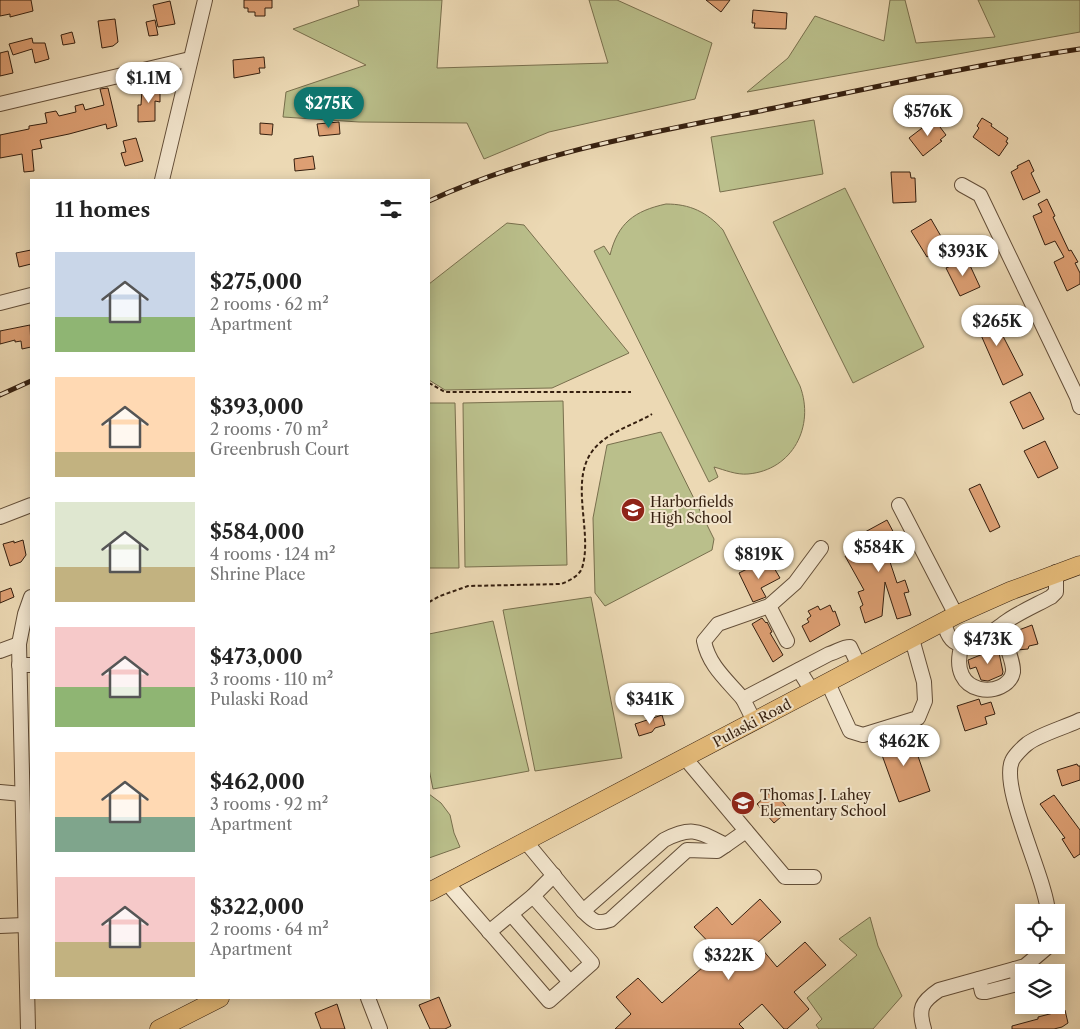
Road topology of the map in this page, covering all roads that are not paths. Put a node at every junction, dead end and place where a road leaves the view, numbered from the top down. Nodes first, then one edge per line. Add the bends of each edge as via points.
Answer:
1 (205, 0) edge
2 (190, 59) junction
3 (0, 104) edge
4 (162, 179) edge
5 (962, 185) dead end
6 (30, 295) edge
7 (0, 304) edge
8 (1080, 407) edge
9 (30, 505) edge
10 (899, 505) dead end
11 (0, 517) edge
12 (821, 548) dead end
13 (1080, 565) edge
14 (1056, 572) junction
15 (30, 600) edge
16 (769, 606) junction
17 (950, 618) junction
18 (1000, 627) junction
19 (912, 638) junction
20 (787, 641) dead end
21 (18, 644) junction
22 (962, 644) junction
23 (0, 651) edge
24 (25, 665) edge
25 (859, 666) junction
26 (799, 670) junction
27 (828, 683) junction
28 (812, 691) junction
29 (743, 699) junction
30 (25, 702) edge
31 (1080, 720) edge
32 (754, 721) junction
33 (685, 758) junction
34 (0, 792) edge
35 (22, 794) junction
36 (746, 831) junction
37 (526, 842) junction
38 (726, 846) junction
39 (554, 875) junction
40 (814, 877) dead end
41 (447, 883) junction
42 (430, 892) edge
43 (534, 896) junction
44 (1048, 904) edge
45 (583, 911) junction
46 (511, 914) junction
47 (0, 926) edge
48 (24, 926) junction
49 (489, 932) junction
50 (1039, 954) edge
51 (570, 982) junction
52 (218, 999) edge
53 (368, 999) edge
54 (28, 1029) edge
55 (159, 1029) edge
56 (380, 1029) edge
57 (924, 1029) edge

1 - 2 street
2 - 3 street
2 - 4 street
5 - 8 street via 980,195
6 - 7 street
9 - 11 street
10 - 17 street
12 - 16 street via 795,583
13 - 14 main road, Pulaski Road
14 - 17 main road, Pulaski Road
14 - 18 street via 1056,592
15 - 21 street
16 - 20 street
16 - 29 street via 718,624 704,642 707,656 717,671
17 - 19 main road, Pulaski Road
17 - 22 street via 950,638
18 - 22 street via 985,637
18 - 22 street via 1013,670 1004,684 984,690 973,688 965,681 959,670
19 - 25 main road, Pulaski Road
19 - 27 street via 924,682 924,701 918,718 863,735 850,731
21 - 23 street
21 - 24 street
24 - 30 street
25 - 26 street via 850,646
25 - 27 main road, Pulaski Road
26 - 28 street
26 - 29 street
27 - 28 main road, Pulaski Road
28 - 32 main road, Pulaski Road
29 - 32 street
30 - 35 street
31 - 44 street via 1028,743 1012,761 1010,778
32 - 33 main road, Pulaski Road
33 - 36 street
33 - 37 main road, Pulaski Road
34 - 35 street
35 - 48 street
36 - 38 street
36 - 40 street via 785,877
37 - 39 street
37 - 41 main road, Pulaski Road
38 - 45 street via 705,835 686,830 677,833 664,840
38 - 45 street via 717,851 686,850 610,920 600,924 594,922
39 - 43 street
39 - 45 street
41 - 42 main road, Pulaski Road
41 - 49 street
43 - 46 street
43 - 51 street via 592,962
46 - 49 street
46 - 51 street
47 - 48 street
48 - 54 street
49 - 51 street via 549,1001
50 - 57 street via 1025,966 939,990 929,996 921,1007
52 - 55 main road
53 - 56 street

